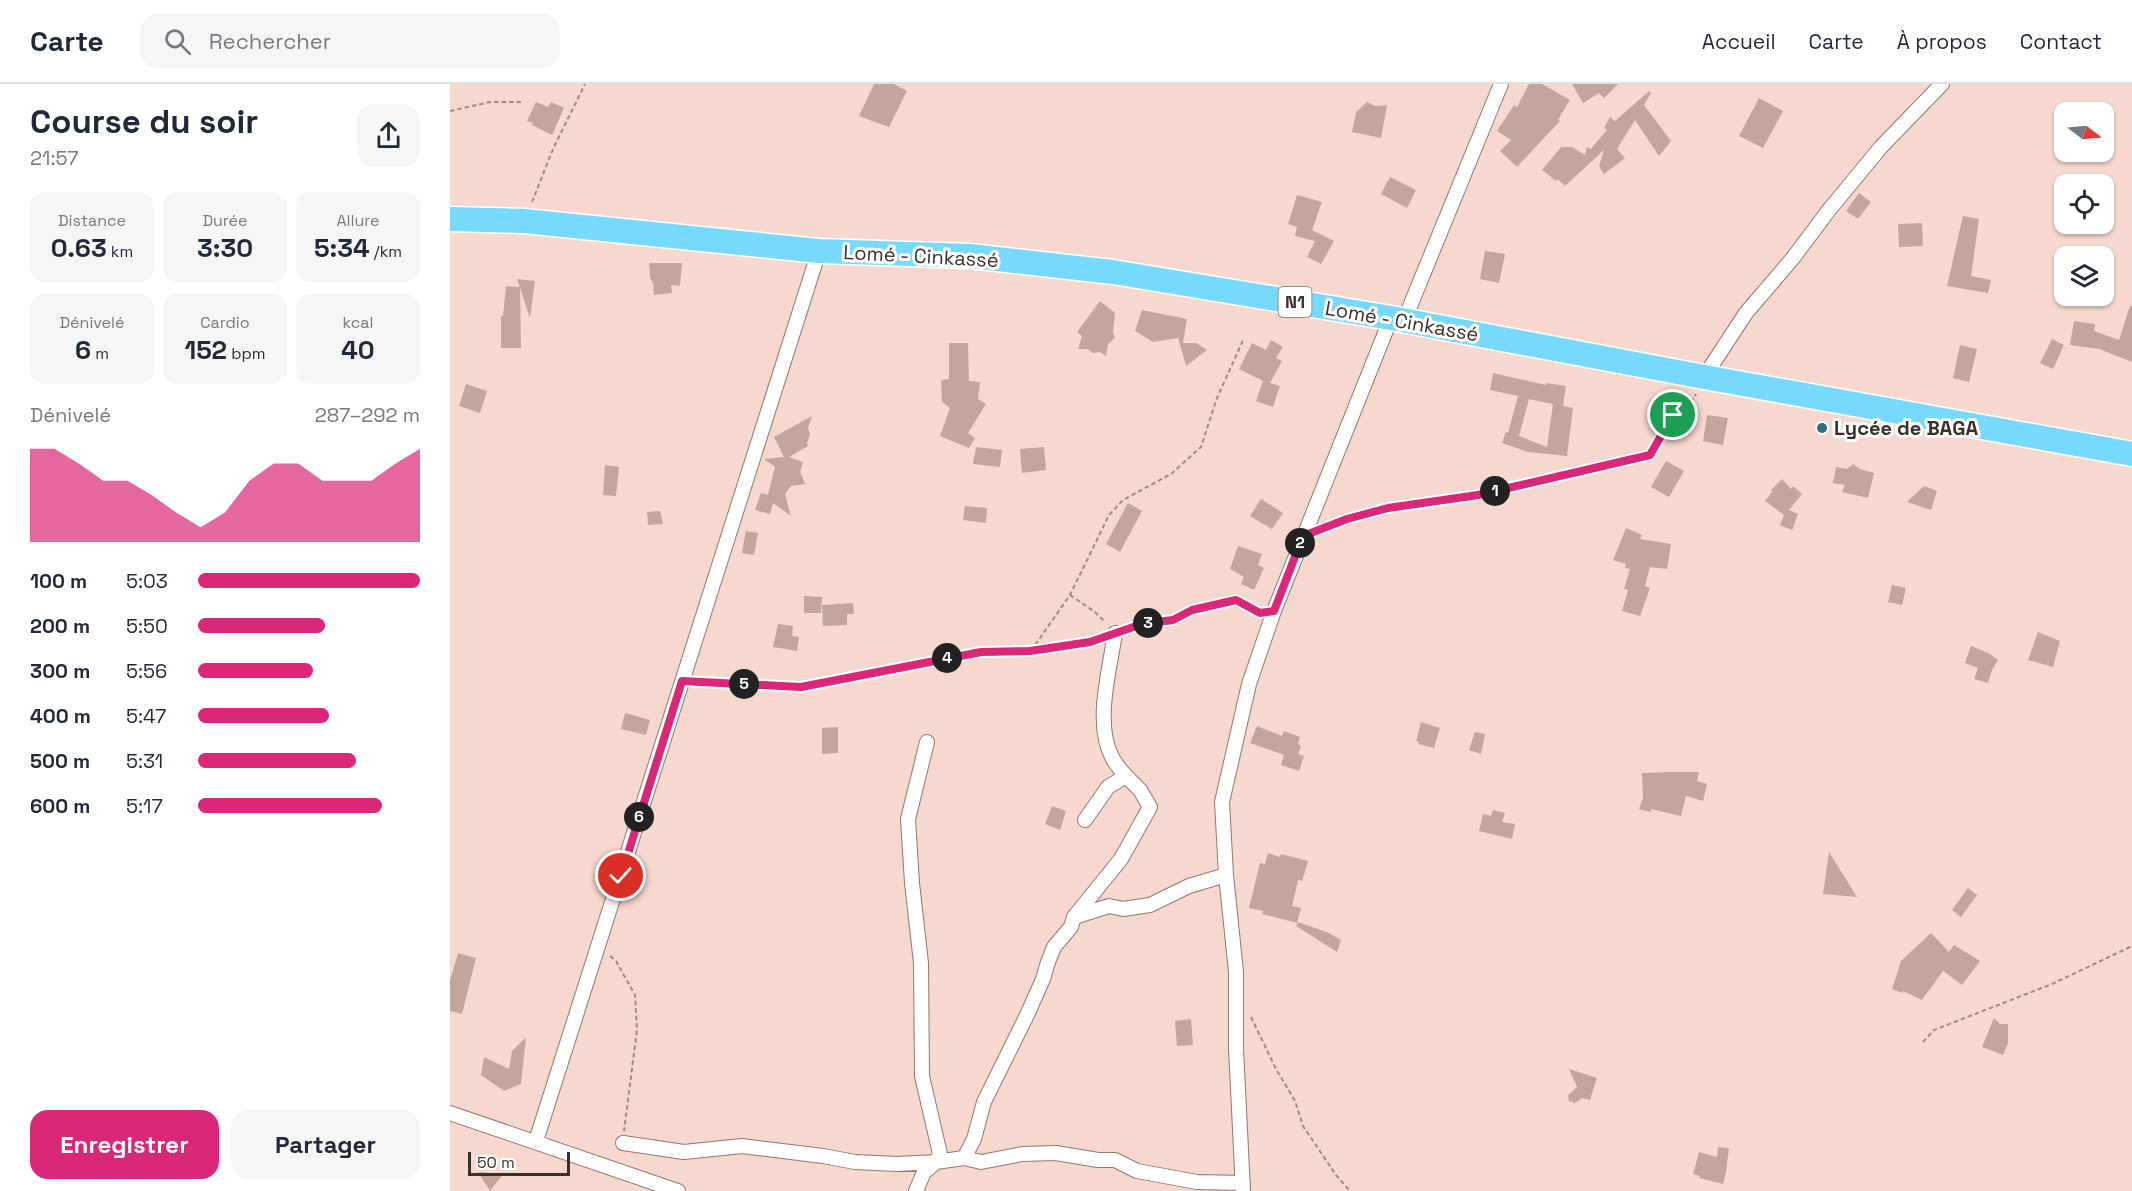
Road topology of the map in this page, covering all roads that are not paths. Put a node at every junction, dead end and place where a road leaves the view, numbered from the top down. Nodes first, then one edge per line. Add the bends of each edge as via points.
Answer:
1 (1501, 84) edge
2 (1942, 84) edge
3 (450, 219) edge
4 (819, 251) junction
5 (1397, 319) junction
6 (1704, 377) junction
7 (2132, 454) edge
8 (1115, 633) road end
9 (927, 742) dead end
10 (1126, 776) junction
11 (1085, 820) dead end
12 (1226, 875) junction
13 (1074, 917) junction
14 (450, 1113) edge
15 (536, 1141) junction
16 (623, 1143) road end
17 (964, 1158) junction
18 (936, 1162) junction
19 (1243, 1187) edge
20 (678, 1191) edge
21 (916, 1191) edge

1 - 5 street
2 - 6 street via 1881,147 1829,210 1746,313
3 - 4 highway, Lomé - Cinkassé / N1 via 524,221
4 - 5 highway, Lomé - Cinkassé / N1 via 970,256 1039,263
4 - 15 street
5 - 6 highway, Lomé - Cinkassé / N1
5 - 12 street via 1303,536 1249,684 1222,802
6 - 7 highway, Lomé - Cinkassé / N1
8 - 10 street via 1103,697 1106,738 1111,757
9 - 18 street via 908,819 921,963 922,1076 940,1154
10 - 11 street via 1108,787
10 - 13 street via 1150,807 1121,860
12 - 13 street via 1189,886 1150,905 1123,909 1109,906
12 - 19 street via 1236,972
13 - 17 street via 1071,927 1054,947 1027,1015 984,1102 974,1139
14 - 15 street
15 - 20 street
16 - 18 street via 684,1152 742,1146 855,1161
17 - 18 street
17 - 19 street via 981,1162 1022,1154 1056,1153 1115,1160 1137,1171
18 - 21 street via 924,1172

